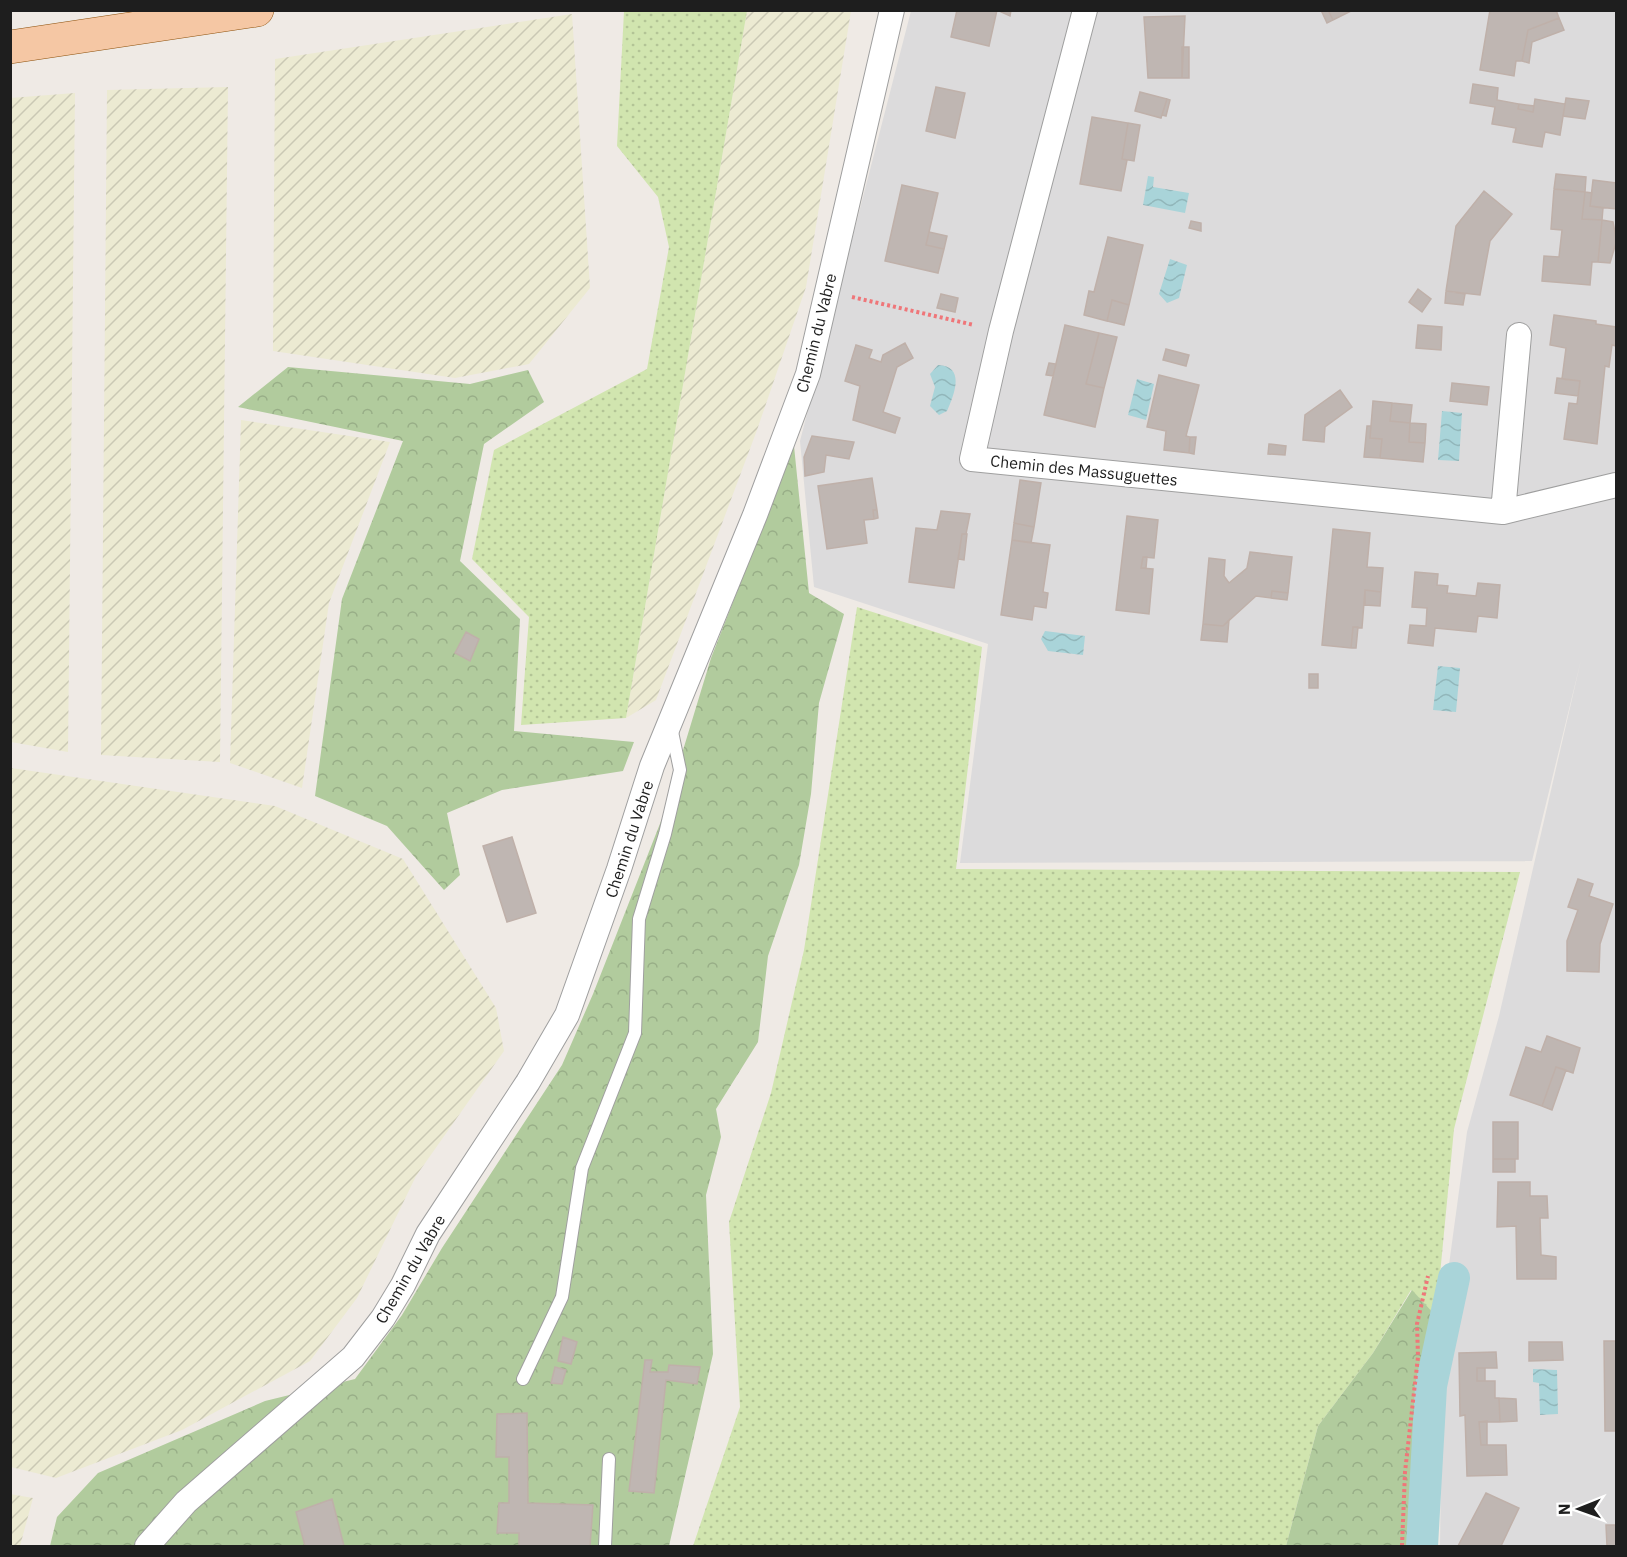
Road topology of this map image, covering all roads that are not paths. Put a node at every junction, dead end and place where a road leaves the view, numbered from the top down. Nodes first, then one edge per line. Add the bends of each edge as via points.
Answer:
1 (257, 10) edge
2 (891, 10) edge
3 (1085, 10) edge
4 (10, 47) edge
5 (1519, 335) dead end
6 (1617, 485) edge
7 (1503, 512) junction
8 (670, 723) junction
9 (523, 1379) dead end
10 (609, 1459) dead end
11 (147, 1546) edge
12 (605, 1546) edge

1 - 4 main road
2 - 8 street, Chemin du Vabre via 808,374
3 - 7 street, Chemin des Massuguettes via 1001,331 972,459
5 - 7 street
6 - 7 street, Chemin des Massuguettes
8 - 9 lane via 680,770 639,919 635,1033 582,1168 561,1297
8 - 11 street, Chemin du Vabre via 567,1015 428,1234 383,1318 353,1357 186,1502
10 - 12 lane

